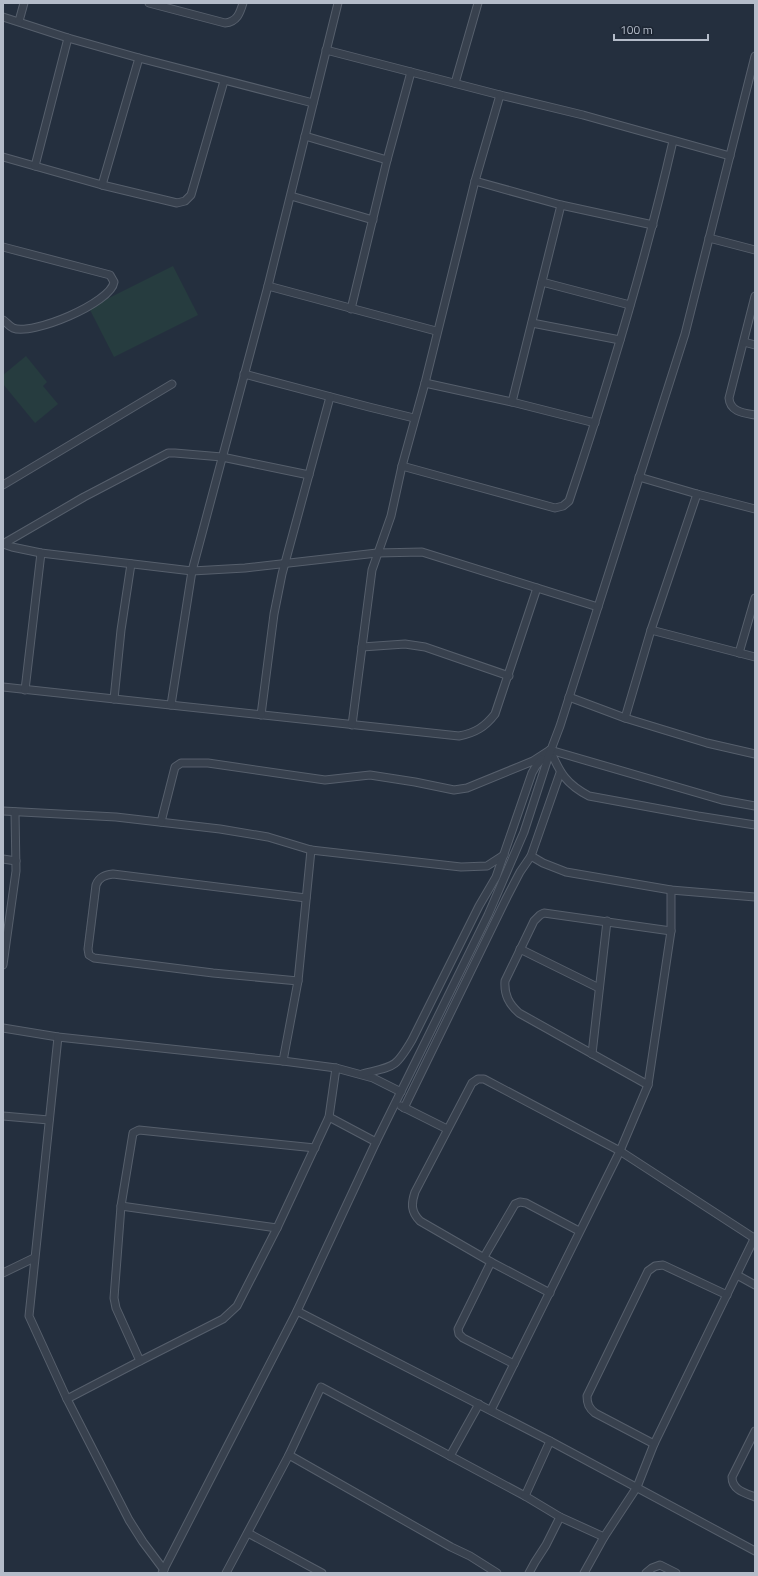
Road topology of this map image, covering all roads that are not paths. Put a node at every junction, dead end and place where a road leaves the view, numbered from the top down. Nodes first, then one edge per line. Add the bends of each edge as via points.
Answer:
1 (24, 3) edge
2 (149, 3) edge
3 (243, 3) edge
4 (338, 3) edge
5 (478, 3) edge
6 (3, 17) edge
7 (19, 21) junction
8 (68, 38) junction
9 (326, 50) junction
10 (755, 56) edge
11 (139, 58) junction
12 (411, 72) junction
13 (224, 81) junction
14 (455, 83) junction
15 (500, 95) junction
16 (313, 103) junction
17 (306, 136) junction
18 (672, 141) junction
19 (730, 156) junction
20 (3, 157) edge
21 (387, 160) junction
22 (35, 166) junction
23 (475, 181) junction
24 (102, 185) junction
25 (291, 196) junction
26 (561, 204) junction
27 (373, 220) junction
28 (652, 225) junction
29 (709, 238) junction
30 (3, 247) edge
31 (755, 250) edge
32 (542, 282) junction
33 (268, 286) junction
34 (755, 296) edge
35 (630, 305) junction
36 (351, 308) junction
37 (3, 320) edge
38 (532, 323) junction
39 (436, 331) junction
40 (620, 340) junction
41 (744, 342) junction
42 (755, 345) edge
43 (244, 374) junction
44 (425, 383) junction
45 (172, 384) dead end
46 (330, 397) junction
47 (512, 402) junction
48 (755, 416) edge
49 (414, 418) junction
50 (595, 423) junction
51 (222, 457) junction
52 (402, 466) junction
53 (309, 475) junction
54 (638, 477) junction
55 (3, 485) edge
56 (697, 494) junction
57 (755, 509) edge
58 (3, 544) edge
59 (41, 553) junction
60 (377, 553) junction
61 (131, 564) junction
62 (285, 564) junction
63 (192, 571) junction
64 (537, 588) junction
65 (755, 598) edge
66 (598, 607) junction
67 (651, 630) junction
68 (362, 647) junction
69 (739, 653) junction
70 (755, 657) edge
71 (509, 676) junction
72 (3, 687) edge
73 (25, 690) junction
74 (569, 697) junction
75 (114, 699) junction
76 (171, 705) junction
77 (261, 715) junction
78 (625, 718) junction
79 (352, 725) junction
80 (550, 753) junction
81 (755, 754) edge
82 (560, 773) junction
83 (755, 806) edge
84 (3, 811) edge
85 (15, 812) junction
86 (160, 822) junction
87 (755, 825) edge
88 (311, 850) junction
89 (504, 855) junction
90 (531, 856) junction
91 (3, 859) edge
92 (16, 861) junction
93 (671, 890) junction
94 (755, 897) edge
95 (306, 898) junction
96 (606, 921) junction
97 (671, 931) junction
98 (4, 940) edge
99 (520, 949) junction
100 (3, 965) edge
101 (298, 981) junction
102 (599, 988) junction
103 (3, 1028) edge
104 (58, 1037) junction
105 (592, 1054) junction
106 (283, 1060) junction
107 (336, 1068) junction
108 (361, 1074) junction
109 (648, 1085) junction
110 (401, 1092) junction
111 (395, 1103) junction
112 (404, 1108) junction
113 (3, 1116) edge
114 (329, 1117) junction
115 (48, 1120) junction
116 (447, 1129) junction
117 (376, 1142) junction
118 (315, 1148) junction
119 (620, 1151) junction
120 (122, 1206) junction
121 (277, 1228) junction
122 (579, 1232) junction
123 (755, 1237) edge
124 (484, 1257) junction
125 (34, 1258) junction
126 (491, 1262) junction
127 (3, 1273) edge
128 (737, 1275) junction
129 (755, 1285) edge
130 (550, 1293) junction
131 (727, 1295) junction
132 (297, 1311) junction
133 (140, 1361) junction
134 (514, 1364) junction
135 (67, 1399) junction
136 (479, 1404) junction
137 (491, 1410) junction
138 (755, 1431) edge
139 (550, 1442) junction
140 (654, 1444) junction
141 (289, 1455) junction
142 (450, 1456) junction
143 (637, 1487) junction
144 (525, 1496) junction
145 (755, 1497) edge
146 (560, 1517) junction
147 (248, 1533) junction
148 (604, 1537) junction
149 (755, 1551) edge
150 (163, 1571) edge
151 (226, 1573) edge
152 (322, 1573) edge
153 (497, 1573) edge
154 (529, 1573) edge
155 (584, 1573) edge
156 (646, 1573) edge
157 (676, 1573) edge

1 - 7 street
2 - 3 street via 225,23 240,14
4 - 9 street
5 - 14 street
6 - 7 street
7 - 8 street
8 - 11 street
8 - 22 street
9 - 12 street
9 - 16 street
10 - 19 street
11 - 13 street
11 - 24 street
12 - 14 street
12 - 21 street
13 - 16 street
13 - 24 street via 188,198 176,203
14 - 15 street
15 - 18 street via 583,115
15 - 23 street
16 - 17 street
17 - 21 street
17 - 25 street
18 - 19 street
18 - 28 street
19 - 29 street
20 - 22 street
21 - 27 street
22 - 24 street
23 - 26 street
23 - 39 street
25 - 27 street
25 - 33 street
26 - 28 street
26 - 32 street
27 - 36 street
28 - 35 street
29 - 31 street
29 - 54 street via 685,334
30 - 37 street via 110,275 114,282 109,292 101,298 61,319 24,328 14,328
32 - 35 street
32 - 38 street
33 - 36 street
33 - 43 street
34 - 41 street
35 - 40 street
36 - 39 street
38 - 40 street
38 - 47 street
39 - 44 street
40 - 50 street
41 - 42 street
41 - 48 street via 729,402 736,411
43 - 46 street
43 - 51 street
44 - 47 street
44 - 49 street
45 - 55 street
46 - 49 street
46 - 53 street
47 - 50 street
49 - 52 street
50 - 52 street via 569,501 555,508
51 - 53 street
51 - 58 street via 175,453 162,455
51 - 63 street
52 - 60 street via 391,516
53 - 62 street
54 - 56 street
54 - 66 street
56 - 57 street
56 - 67 street
58 - 59 street
59 - 61 street
59 - 73 street
60 - 62 street
60 - 64 street via 422,552
60 - 68 street via 368,590
61 - 63 street
61 - 75 street
62 - 63 street
62 - 77 street via 274,614
63 - 76 street
64 - 66 street
64 - 71 street
65 - 69 street
66 - 74 street
67 - 69 street
67 - 78 street
68 - 71 street via 405,644 426,647
68 - 79 street
69 - 70 street
71 - 79 street via 495,714 482,728 470,733 459,736
72 - 73 street
73 - 75 street
74 - 78 street
74 - 80 street
75 - 76 street
76 - 77 street
77 - 79 street
78 - 81 street via 707,743
80 - 82 street
80 - 83 street via 722,800
80 - 86 street via 459,790 370,775 325,780 239,767 182,762 175,767
80 - 89 street via 539,762 532,773
80 - 110 street via 524,832 504,881
82 - 87 street via 576,789 589,796
82 - 90 street
84 - 85 street
85 - 86 street
85 - 92 street
86 - 88 street via 268,837
88 - 89 street via 461,867 487,866
88 - 95 street
89 - 108 street via 496,877 418,1030 401,1058 390,1067
90 - 93 street via 566,872
90 - 112 street via 507,896
91 - 92 street
92 - 98 street
93 - 94 street
93 - 97 street
95 - 101 street
95 - 101 street via 107,875 100,878 96,885 88,949 94,958
96 - 97 street
96 - 99 street via 544,913 534,921
96 - 102 street
97 - 109 street
98 - 100 street
99 - 102 street
99 - 105 street via 505,981 504,990 512,1007
101 - 106 street
102 - 105 street
103 - 104 street
104 - 106 street
104 - 115 street
105 - 109 street
106 - 107 street
107 - 108 street
107 - 114 street
108 - 110 street
109 - 119 street
110 - 111 street
111 - 112 street
111 - 117 street
112 - 116 street
113 - 115 street
114 - 117 street
114 - 118 street
115 - 125 street
116 - 119 street via 472,1083 484,1079
116 - 124 street via 415,1192 412,1207 420,1221
117 - 132 street
118 - 120 street via 136,1131 132,1135
118 - 121 street
119 - 122 street
119 - 123 street
120 - 121 street
120 - 133 street via 114,1298
121 - 133 street via 237,1306 229,1315
122 - 124 street via 520,1202 515,1204
122 - 130 street
123 - 128 street
124 - 126 street
125 - 127 street
125 - 135 street via 29,1316
126 - 130 street
126 - 134 street via 458,1332 462,1338
128 - 129 street
128 - 131 street
130 - 134 street
131 - 140 street
131 - 140 street via 663,1265 654,1266 648,1271 634,1299 587,1396 587,1401 595,1413
132 - 136 street
132 - 150 street
133 - 135 street
134 - 137 street
135 - 150 street via 130,1520
136 - 137 street
136 - 142 street
137 - 139 street
138 - 145 street via 732,1480 737,1489
139 - 143 street
139 - 144 street
140 - 143 street
141 - 142 street via 321,1387
141 - 147 street
141 - 153 street
142 - 144 street
143 - 148 street
143 - 149 street
144 - 146 street
146 - 148 street
146 - 154 street
147 - 151 street
147 - 152 street
148 - 155 street
156 - 157 street via 660,1565

